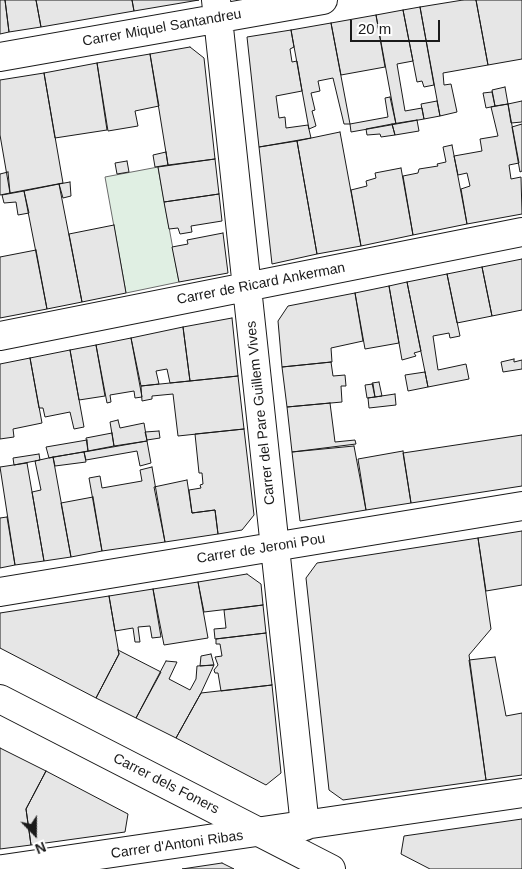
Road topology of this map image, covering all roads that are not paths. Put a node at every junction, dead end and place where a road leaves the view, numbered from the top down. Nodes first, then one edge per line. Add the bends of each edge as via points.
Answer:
1 (323, 0) edge
2 (217, 9) edge
3 (0, 56) edge
4 (522, 232) edge
5 (247, 287) junction
6 (0, 336) edge
7 (522, 506) edge
8 (275, 546) junction
9 (0, 592) edge
10 (0, 699) edge
11 (522, 793) edge
12 (305, 826) junction
13 (261, 833) junction
14 (3, 869) edge
15 (331, 869) edge

1 - 2 street, Carrer Miquel Santandreu
2 - 3 street, Carrer Miquel Santandreu
2 - 5 street, Carrer del Pare Guillem Vives
4 - 5 street, Carrer de Ricard Ankerman
5 - 6 street, Carrer de Ricard Ankerman
5 - 8 street, Carrer del Pare Guillem Vives
7 - 8 street, Carrer de Jeroni Pou
8 - 9 street, Carrer de Jeroni Pou
8 - 12 street, Carrer del Pare Guillem Vives
10 - 13 street, Carrer dels Foners
11 - 12 street
12 - 13 street, Carrer d'Antoni Ribas
13 - 14 street, Carrer d'Antoni Ribas
13 - 15 street, Carrer dels Foners

